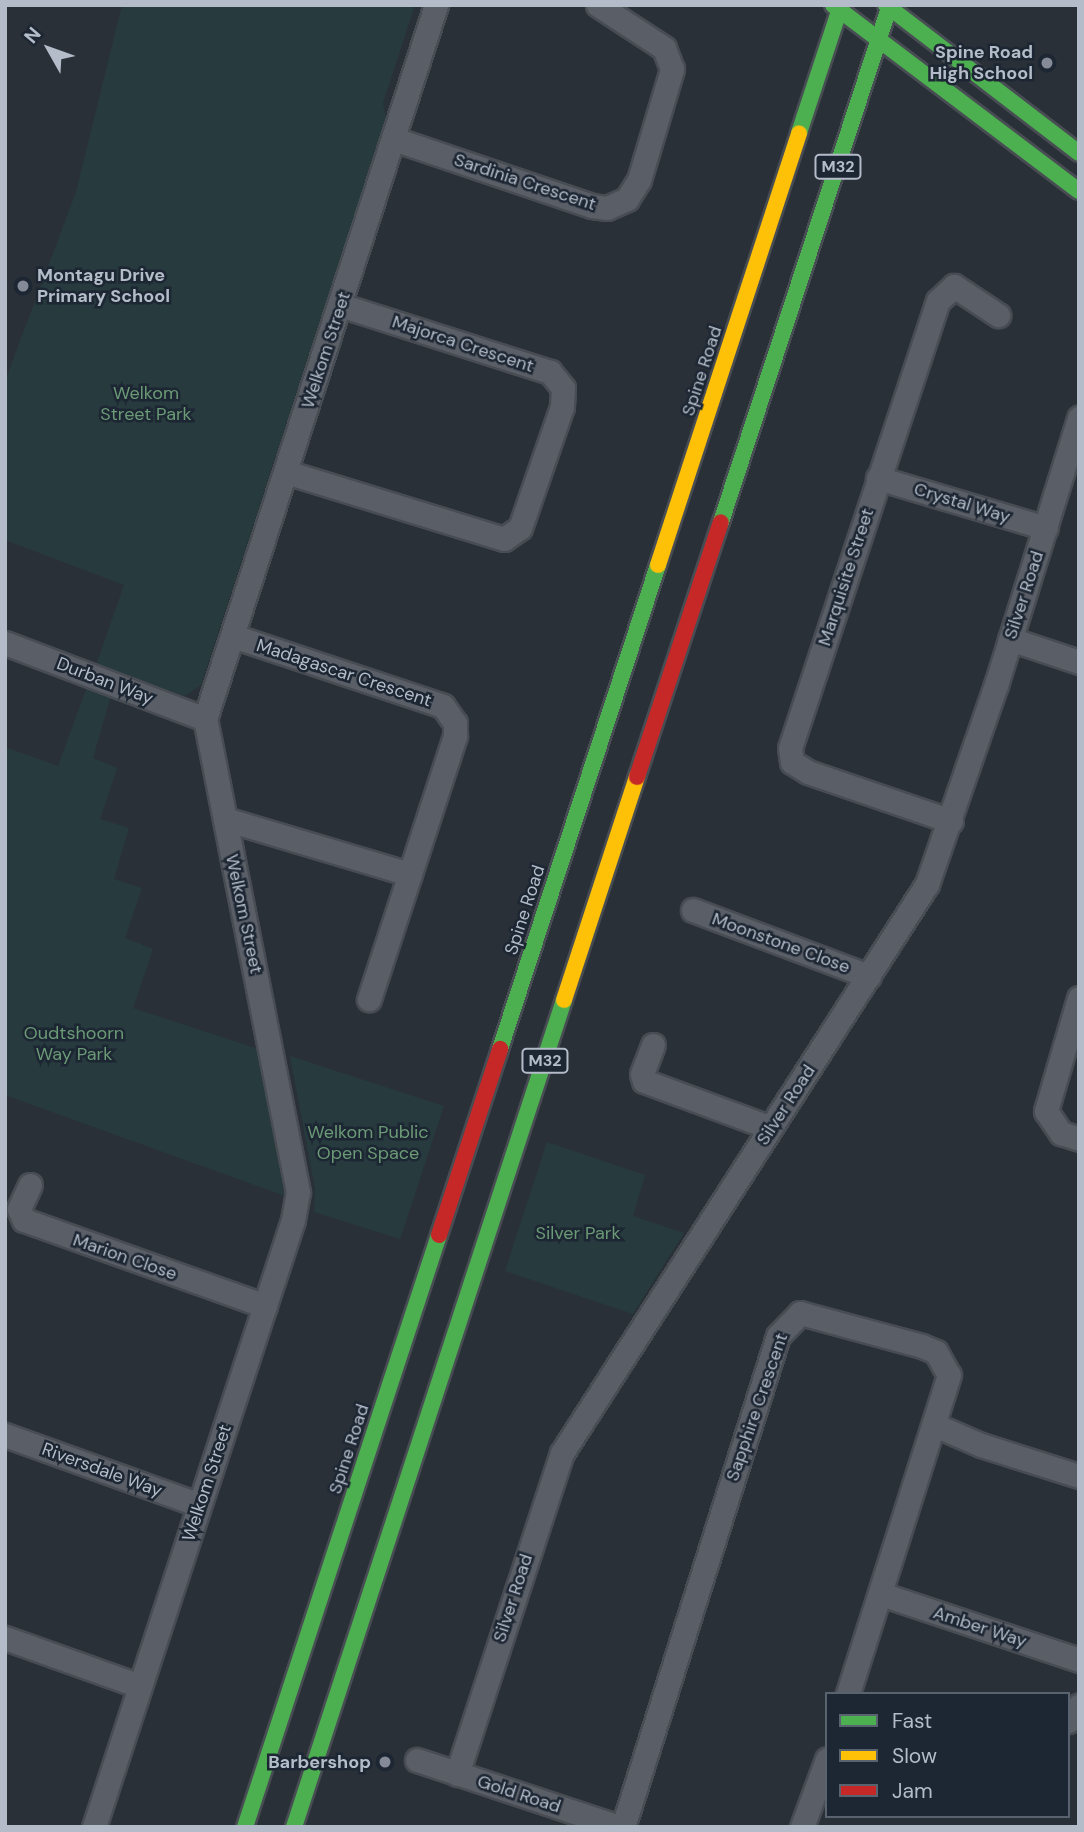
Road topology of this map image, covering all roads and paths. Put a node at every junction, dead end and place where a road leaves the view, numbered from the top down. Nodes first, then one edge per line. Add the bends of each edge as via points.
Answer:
1 (436, 5) edge
2 (598, 5) edge
3 (888, 6) edge
4 (838, 7) edge
5 (880, 39) junction
6 (394, 139) junction
7 (1079, 153) edge
8 (1079, 191) edge
9 (340, 305) junction
10 (998, 314) dead end
11 (1079, 418) edge
12 (286, 472) junction
13 (878, 478) junction
14 (1046, 528) junction
15 (233, 636) junction
16 (1010, 639) junction
17 (5, 643) edge
18 (1079, 662) edge
19 (205, 719) junction
20 (225, 820) junction
21 (951, 821) junction
22 (410, 874) junction
23 (693, 911) dead end
24 (869, 976) junction
25 (1079, 998) edge
26 (369, 999) dead end
27 (653, 1045) dead end
28 (771, 1128) junction
29 (1079, 1139) edge
30 (30, 1185) dead end
31 (265, 1306) junction
32 (935, 1425) junction
33 (5, 1435) edge
34 (1079, 1476) edge
35 (199, 1505) junction
36 (880, 1594) junction
37 (5, 1638) edge
38 (1079, 1660) edge
39 (140, 1686) junction
40 (849, 1692) edge
41 (417, 1760) dead end
42 (825, 1765) edge
43 (457, 1774) junction
44 (94, 1827) edge
45 (245, 1827) edge
46 (294, 1827) edge
47 (622, 1827) edge
48 (802, 1827) edge

1 - 6 street, Welkom Street
2 - 6 street, Sardinia Crescent via 664,48 672,69 639,180 627,199 607,208 592,206
3 - 5 main road, M32
3 - 7 main road
4 - 5 main road
4 - 45 main road, Spine Road / M32
5 - 8 main road
5 - 46 main road, M32
6 - 9 street, Welkom Street
9 - 12 street, Welkom Street
9 - 12 street, Majorca Crescent via 550,372 563,388 562,407 520,528 504,538
10 - 13 street, Marquisite Street via 954,286 938,301
11 - 14 street, Silver Road
12 - 15 street, Welkom Street
13 - 14 street, Crystal Way
13 - 21 street, Marquisite Street via 790,757 807,772
14 - 16 street, Silver Road
15 - 19 street, Welkom Street
15 - 22 street, Madagascar Crescent via 443,706 453,716 456,736
16 - 18 street
16 - 21 street, Silver Road
17 - 19 street, Durban Way
19 - 20 street, Welkom Street
20 - 22 street
20 - 31 street, Welkom Street via 298,1175 293,1220
21 - 24 street, Silver Road via 927,884
22 - 26 street, Madagascar Crescent
23 - 24 street, Moonstone Close
24 - 28 street, Silver Road
25 - 29 street via 1046,1111 1061,1133
27 - 28 street via 642,1074 647,1083
28 - 43 street, Silver Road via 562,1453
30 - 31 street, Marion Close via 19,1209 24,1220
31 - 35 street, Welkom Street
32 - 34 street
32 - 36 street, Sapphire Crescent
32 - 47 street, Sapphire Crescent via 949,1375 936,1352 809,1313 800,1313 784,1325
33 - 35 street, Riversdale Way
35 - 39 street, Welkom Street
36 - 38 street, Amber Way
36 - 40 street, Sapphire Crescent
37 - 39 street
39 - 44 street, Welkom Street
41 - 43 street, Gold Road
42 - 48 street
43 - 47 street, Gold Road

